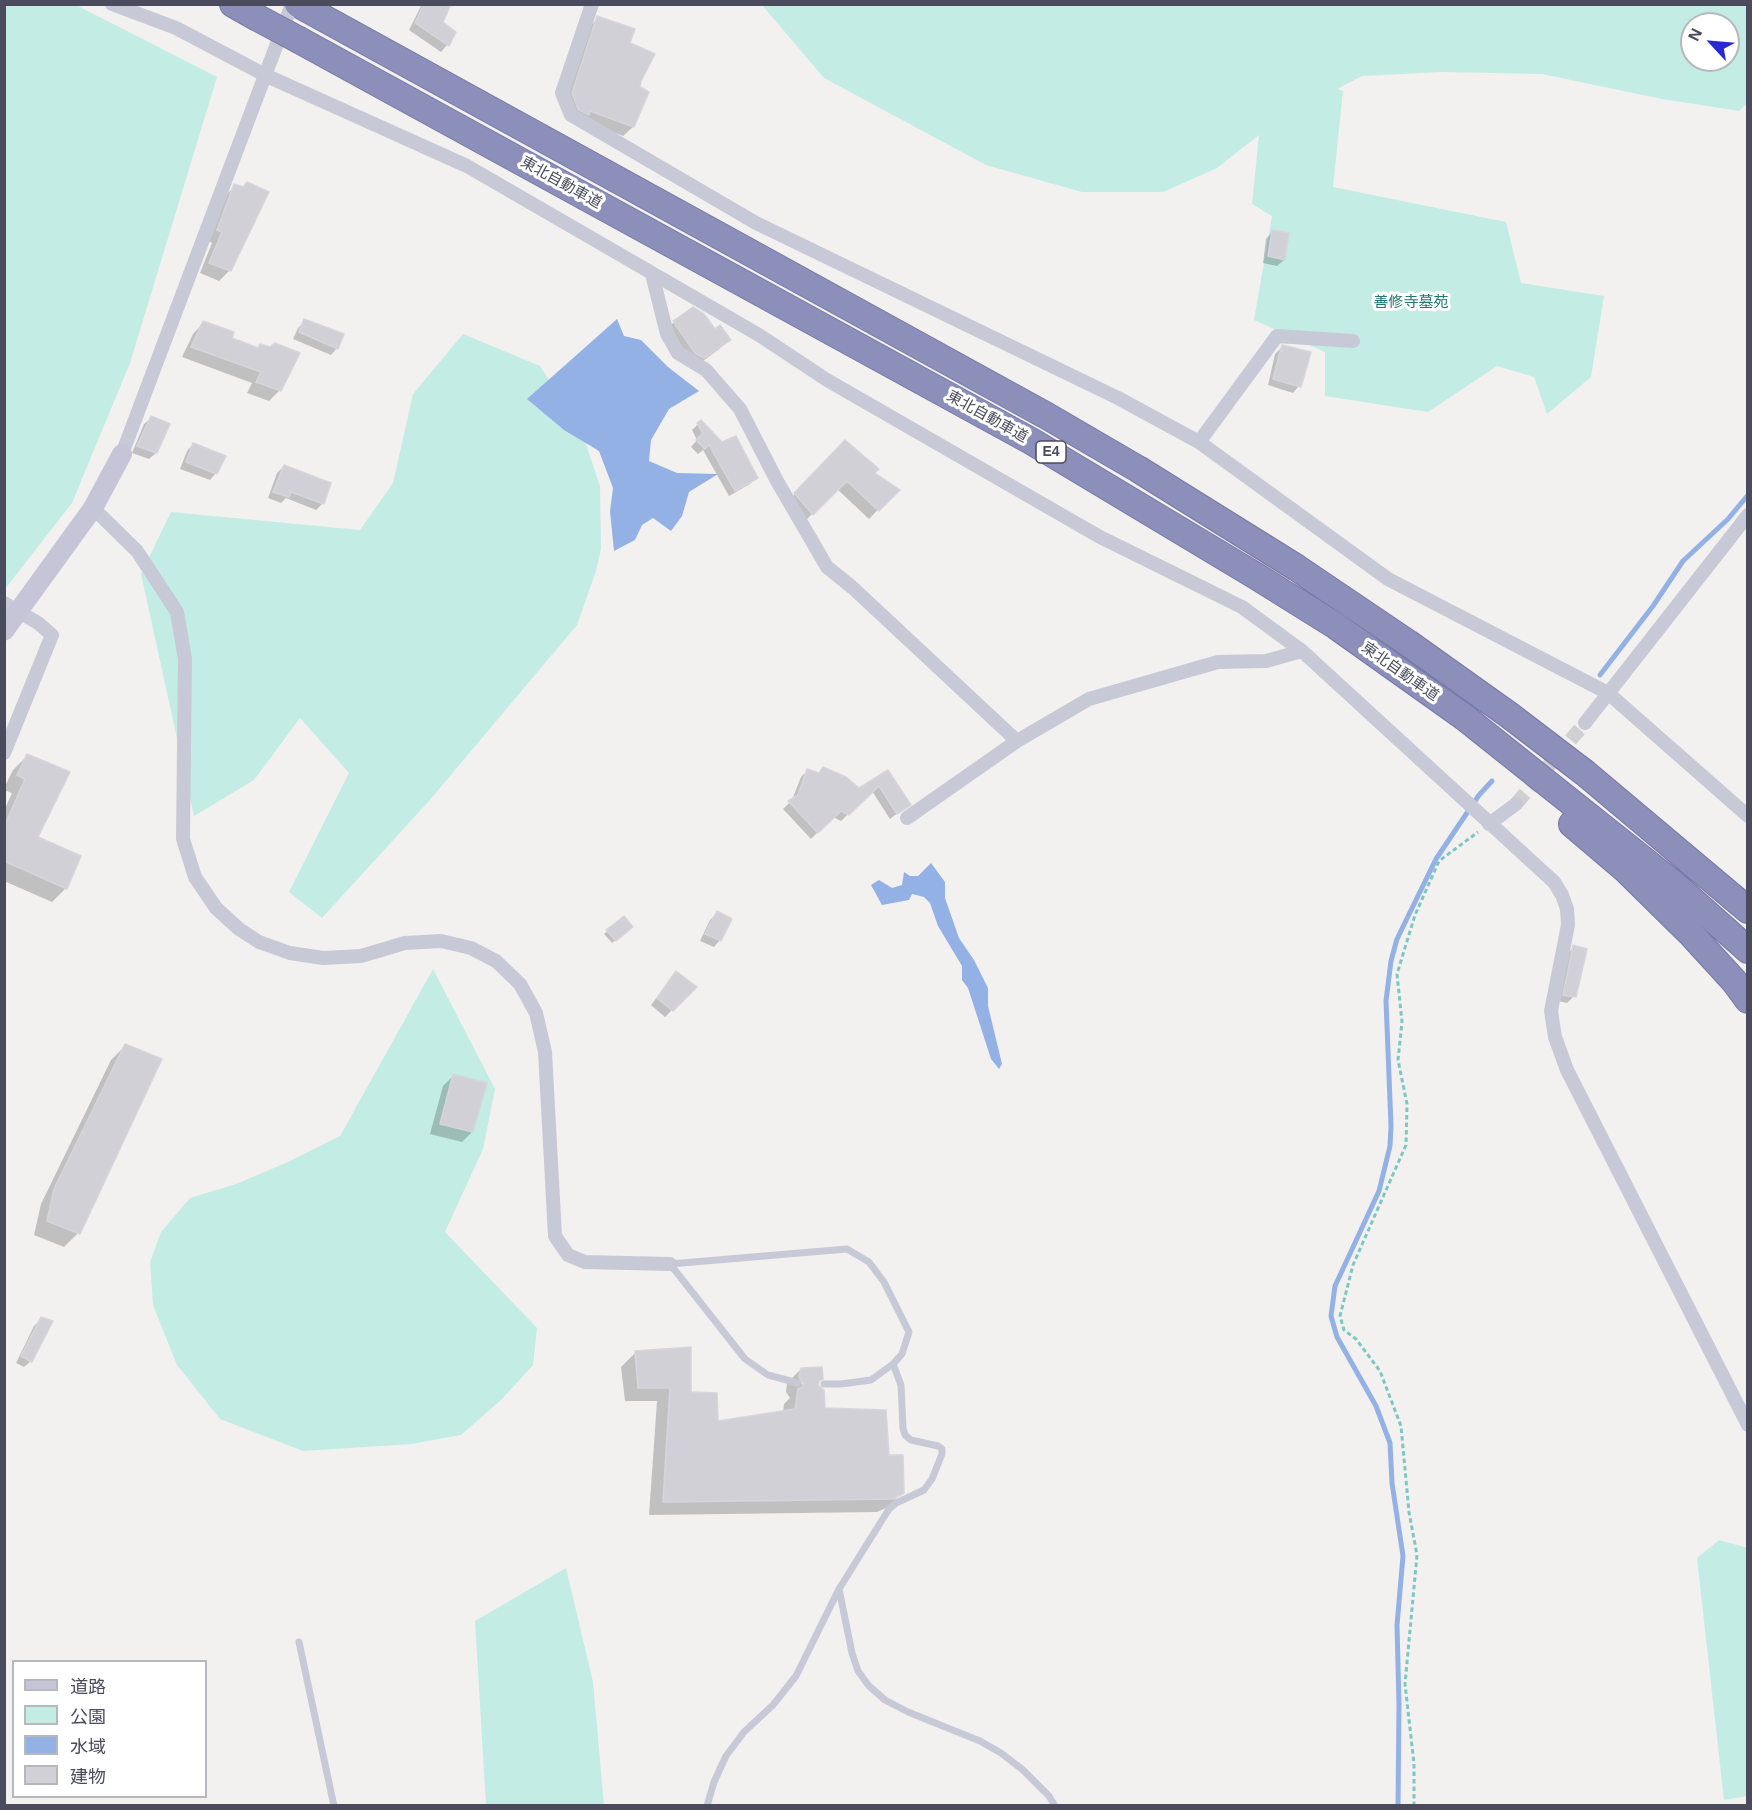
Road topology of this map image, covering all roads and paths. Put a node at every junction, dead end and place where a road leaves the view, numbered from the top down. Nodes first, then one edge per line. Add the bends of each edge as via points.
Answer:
1 (112, 4) edge
2 (233, 4) edge
3 (592, 4) edge
4 (300, 7) edge
5 (267, 76) junction
6 (652, 274) junction
7 (1353, 341) dead end
8 (1199, 442) junction
9 (122, 454) joint
10 (93, 508) junction
11 (1748, 514) edge
12 (12, 608) edge
13 (1336, 626) junction
14 (4, 631) edge
15 (1302, 651) junction
16 (1608, 693) junction
17 (1585, 723) tunnel mouth
18 (1017, 741) junction
19 (4, 753) edge
20 (1516, 804) tunnel mouth
21 (1748, 816) edge
22 (907, 819) dead end
23 (1489, 824) junction
24 (1748, 910) edge
25 (1748, 950) edge
26 (1748, 1000) edge
27 (670, 1264) junction
28 (893, 1364) junction
29 (798, 1383) dead end
30 (824, 1384) dead end
31 (1748, 1425) edge
32 (839, 1589) junction
33 (299, 1642) dead end
34 (334, 1806) edge
35 (707, 1806) edge
36 (1055, 1806) edge
37 (1414, 1806) edge

1 - 5 street via 176,28
2 - 13 highway, 東北自動車道 / E4, bridge via 1031,441
3 - 8 street via 562,93 571,115 756,223 1118,398
4 - 5 street
4 - 24 highway, 東北自動車道 / E4 via 1138,469 1287,562 1519,722
5 - 6 street via 468,166
5 - 9 street
6 - 15 street via 1100,537 1242,607
6 - 18 street via 672,343 678,352 706,370 740,409 827,567
7 - 8 street via 1277,336
8 - 16 street via 1388,579
9 - 10 street
10 - 12 street
10 - 27 street via 137,551 177,612 185,658 183,839 195,877 216,908 260,942 290,953 323,958 361,956 405,943 441,940 471,948 496,961 520,984 536,1012 545,1052 555,1236 568,1255 585,1262
11 - 16 street
12 - 14 street
12 - 19 street via 52,636
13 - 25 highway, 東北自動車道 / E4 via 1455,710 1546,781 1675,885
13 - 26 highway via 1376,673 1517,777 1625,869 1692,935
15 - 18 street via 1266,661 1218,662 1089,699
15 - 23 street
16 - 17 street
16 - 21 street
18 - 22 street
20 - 23 street
23 - 31 street via 1554,882 1562,895 1568,925 1551,1011 1567,1070
23 - 37 path via 1439,861 1415,915 1397,974 1402,1022 1398,1060 1407,1104 1406,1145 1353,1265 1340,1316 1344,1330 1356,1339 1380,1371 1401,1426 1417,1555 1405,1684 1414,1764
27 - 28 lane via 847,1249 874,1268 909,1332 902,1354
27 - 29 lane via 745,1359 768,1375
28 - 30 lane via 871,1380
28 - 32 lane via 901,1385 905,1435 938,1446 942,1454 924,1490 889,1509
32 - 35 lane via 796,1676 726,1756
32 - 36 lane via 852,1653 869,1686 908,1712 1002,1753
33 - 34 lane

